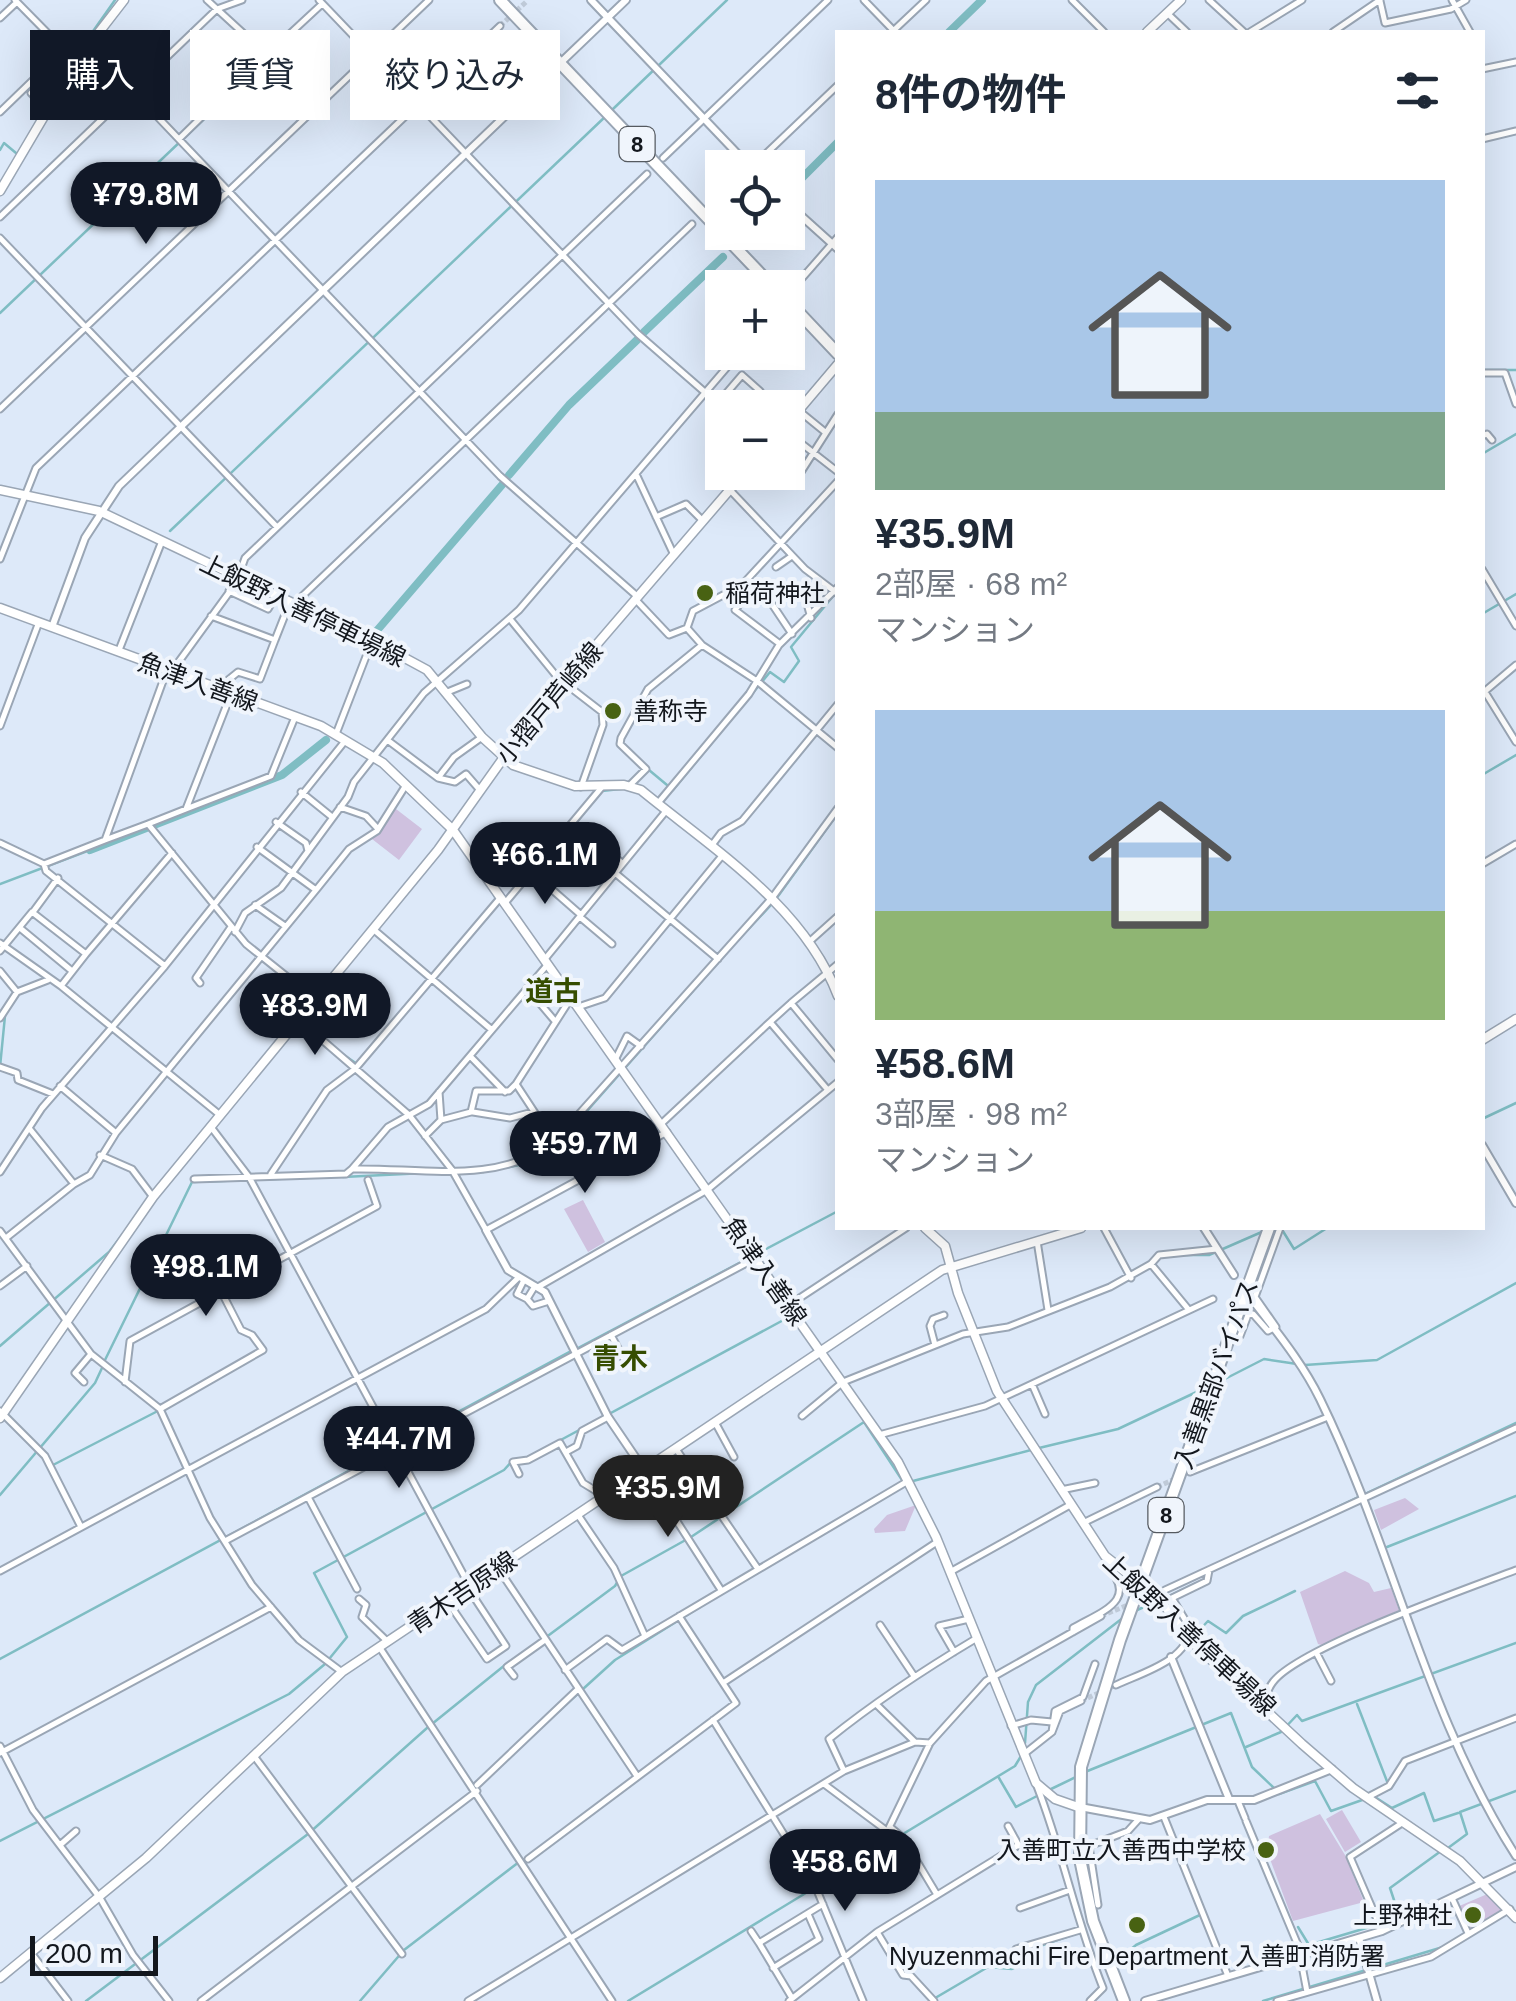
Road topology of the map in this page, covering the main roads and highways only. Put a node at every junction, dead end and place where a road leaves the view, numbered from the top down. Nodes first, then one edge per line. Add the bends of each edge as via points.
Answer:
1 (124, 0) edge
2 (500, 0) edge
3 (1182, 0) edge
4 (1149, 30) edge
5 (0, 191) edge
6 (757, 270) edge
7 (805, 316) edge
8 (835, 351) edge
9 (835, 367) edge
10 (805, 402) edge
11 (0, 490) edge
12 (730, 490) edge
13 (0, 608) edge
14 (502, 758) junction
15 (453, 830) junction
16 (833, 967) edge
17 (1516, 1020) edge
18 (1485, 1038) edge
19 (927, 1230) edge
20 (1074, 1230) edge
21 (1268, 1230) edge
22 (951, 1266) junction
23 (821, 1350) junction
24 (1, 1415) edge
25 (1140, 1586) junction
26 (1078, 1807) junction
27 (1516, 1918) edge
28 (0, 1978) edge
29 (1121, 2001) edge

1 - 5 main road via 45,108
2 - 6 highway, 8
3 - 4 main road
7 - 8 highway
9 - 10 main road
11 - 14 main road, 上飯野入善停車場線 via 99,511 372,641 426,670
12 - 14 main road, 小摺戸芦崎線
13 - 15 main road, 魚津入善線 via 336,734 407,782
14 - 15 main road, 小摺戸芦崎線
14 - 16 main road, 上飯野入善停車場線 via 582,786 629,786 658,804 772,898
15 - 23 main road, 魚津入善線
15 - 24 main road, 小摺戸芦崎線 via 152,1197
17 - 18 main road
19 - 22 main road, 上飯野入善停車場線 via 946,1246
20 - 22 main road, 青木吉原線
21 - 25 highway, 入善黒部バイパス / 8
22 - 23 main road, 青木吉原線
22 - 25 main road, 上飯野入善停車場線 via 1002,1398 1082,1524
23 - 26 main road, 魚津入善線 via 908,1481 1036,1783
23 - 28 main road, 青木吉原線 via 342,1672 100,1898
25 - 26 highway, 入善黒部バイパス / 8 via 1090,1730
25 - 27 main road, 上飯野入善停車場線 via 1159,1598 1189,1640 1332,1769 1482,1881
26 - 29 highway, 8 via 1072,1838 1080,1892

